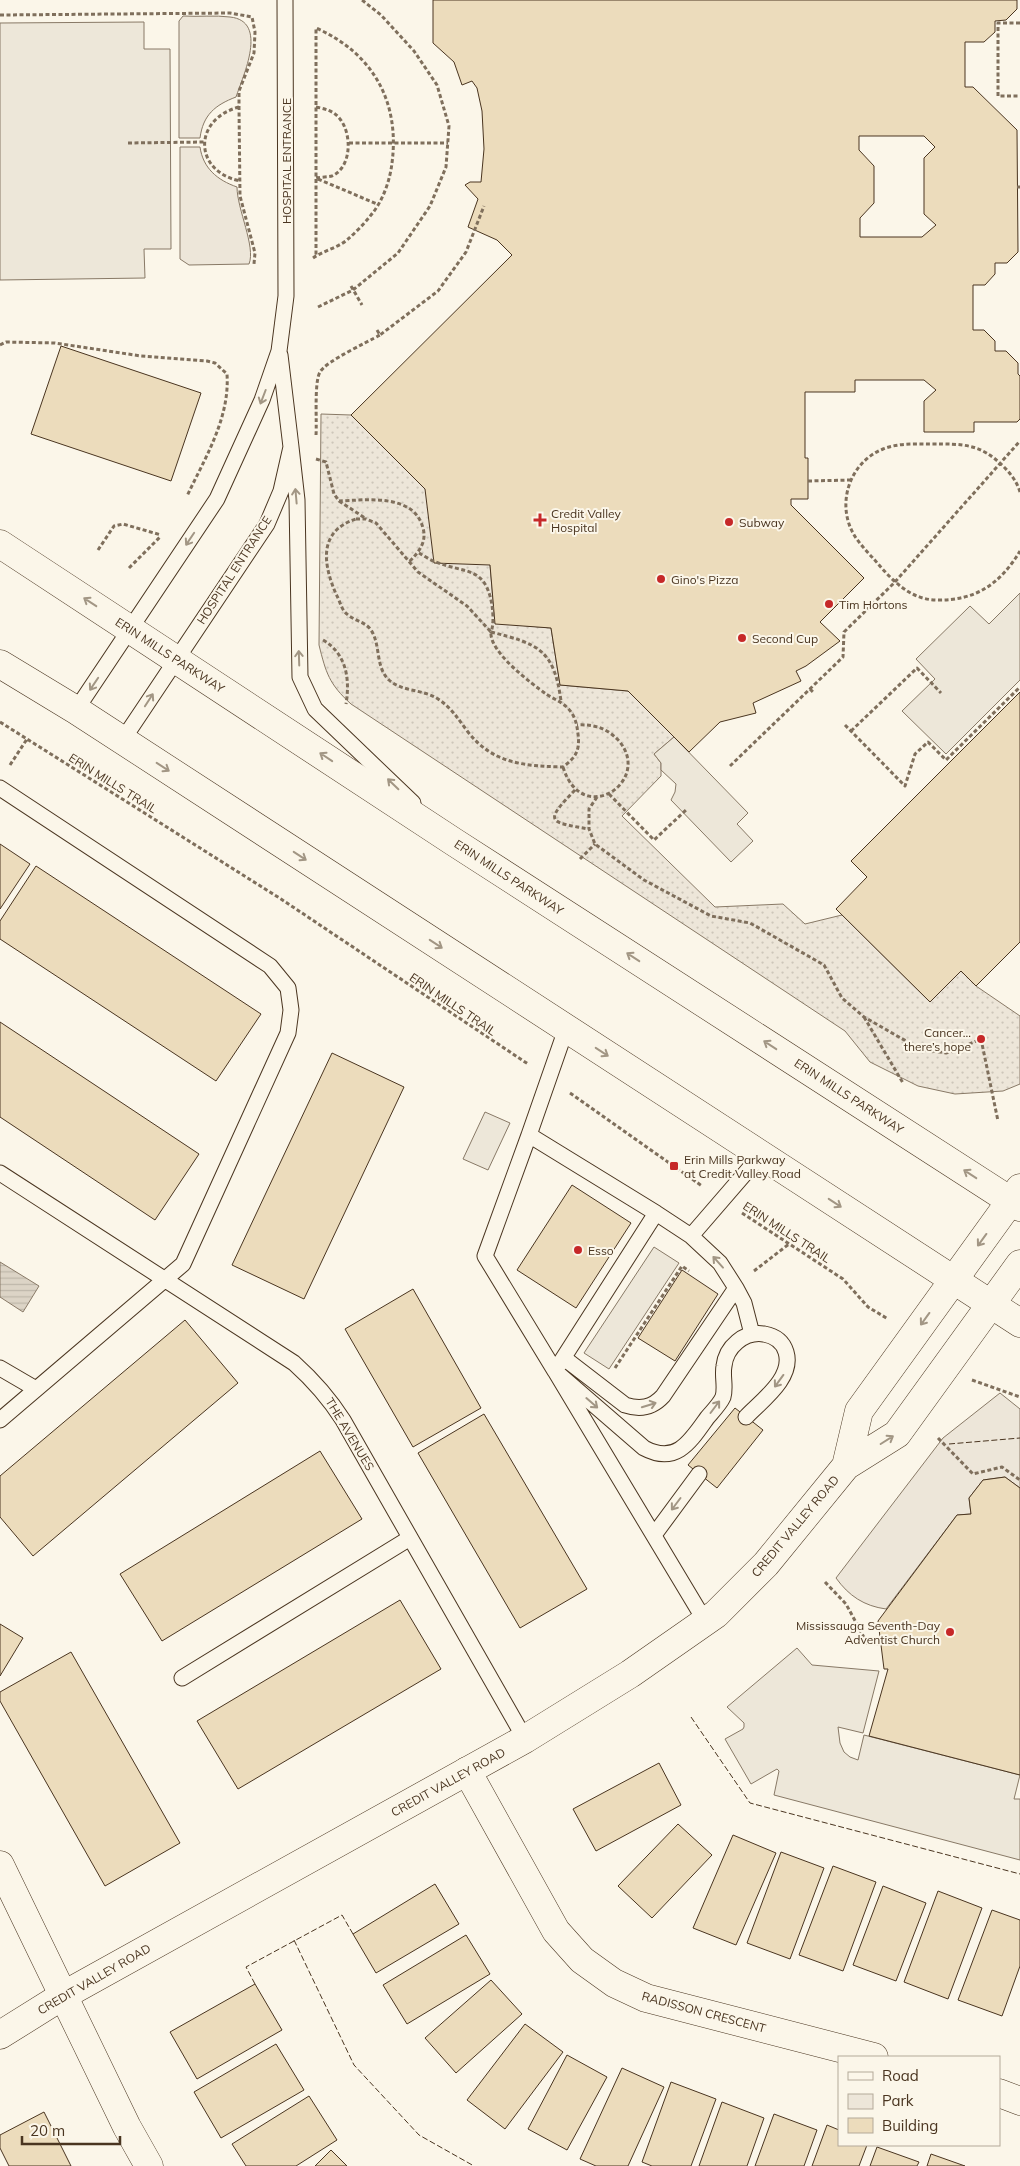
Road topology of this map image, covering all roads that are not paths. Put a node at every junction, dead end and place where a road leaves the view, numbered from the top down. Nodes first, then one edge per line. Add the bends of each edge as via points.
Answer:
1 (286, 0) edge
2 (280, 352) junction
3 (291, 447) junction
4 (0, 544) edge
5 (0, 558) edge
6 (48, 575) junction
7 (131, 628) junction
8 (177, 658) junction
9 (0, 664) edge
10 (76, 710) junction
11 (122, 741) junction
12 (0, 788) edge
13 (454, 842) junction
14 (566, 1029) junction
15 (529, 1135) junction
16 (761, 1155) junction
17 (0, 1174) edge
18 (1017, 1199) edge
19 (656, 1213) junction
20 (691, 1236) junction
21 (1020, 1264) edge
22 (164, 1280) junction
23 (953, 1280) junction
24 (734, 1285) junction
25 (991, 1304) junction
26 (1020, 1323) edge
27 (752, 1334) junction
28 (564, 1358) junction
29 (0, 1368) edge
30 (555, 1371) junction
31 (36, 1389) junction
32 (746, 1416) dead end
33 (0, 1420) edge
34 (846, 1466) junction
35 (699, 1474) dead end
36 (654, 1535) junction
37 (410, 1538) junction
38 (705, 1621) junction
39 (182, 1678) dead end
40 (525, 1739) junction
41 (468, 1771) junction
42 (0, 1865) edge
43 (64, 1996) junction
44 (0, 2034) edge
45 (870, 2056) edge
46 (1000, 2093) edge
47 (1020, 2101) edge
48 (149, 2166) edge

1 - 2 lane, HOSPITAL ENTRANCE via 286,296
2 - 3 lane, HOSPITAL ENTRANCE
2 -> 7 lane, HOSPITAL ENTRANCE via 217,499
3 - 8 lane, HOSPITAL ENTRANCE via 281,491 267,524
13 -> 3 lane via 315,709 300,677 297,500
4 - 6 street, ERIN MILLS PARKWAY
5 - 6 lane
7 -> 6 street, ERIN MILLS PARKWAY
7 - 8 street, ERIN MILLS PARKWAY
7 -> 10 lane, HOSPITAL ENTRANCE
11 -> 8 lane, HOSPITAL ENTRANCE
13 -> 8 street, ERIN MILLS PARKWAY
9 - 10 street
10 - 11 street
11 -> 14 street
12 - 22 lane via 250,951 270,966 288,988 291,1010 288,1033 184,1264
18 -> 13 street, ERIN MILLS PARKWAY
14 - 15 lane
14 -> 16 street
15 - 19 lane
15 - 30 lane via 485,1256
16 - 20 lane
16 -> 23 street
17 - 22 lane, THE AVENUES
18 -> 23 street, CREDIT VALLEY ROAD
19 - 20 lane
19 - 28 lane
24 -> 20 lane via 720,1263
21 - 25 street, CREDIT VALLEY ROAD
22 - 31 lane
22 - 37 lane, THE AVENUES via 294,1363 313,1380 343,1420
23 - 25 street
23 -> 34 street, CREDIT VALLEY ROAD via 858,1410
24 - 27 lane via 744,1303
28 -> 24 lane via 625,1404 634,1408 656,1404
25 - 26 street
34 -> 25 street, CREDIT VALLEY ROAD via 897,1434
30 -> 27 lane via 644,1448 655,1454 669,1454 690,1442 722,1398 728,1352 737,1342
27 -> 32 lane via 776,1338 784,1345 787,1365 776,1386
28 - 30 lane
29 - 31 lane
30 - 36 lane
31 - 33 lane
34 - 38 street, CREDIT VALLEY ROAD via 766,1564
35 -> 36 lane
36 - 38 lane
37 - 39 lane
37 - 40 lane, THE AVENUES
38 - 40 street, CREDIT VALLEY ROAD via 630,1674
40 - 41 street, CREDIT VALLEY ROAD
41 - 43 street, CREDIT VALLEY ROAD
41 - 45 street, RADISSON CRESCENT via 556,1931 582,1960 614,1983 646,1998
42 - 43 street
43 - 44 street, CREDIT VALLEY ROAD
43 - 48 street via 127,2128
46 - 47 street

